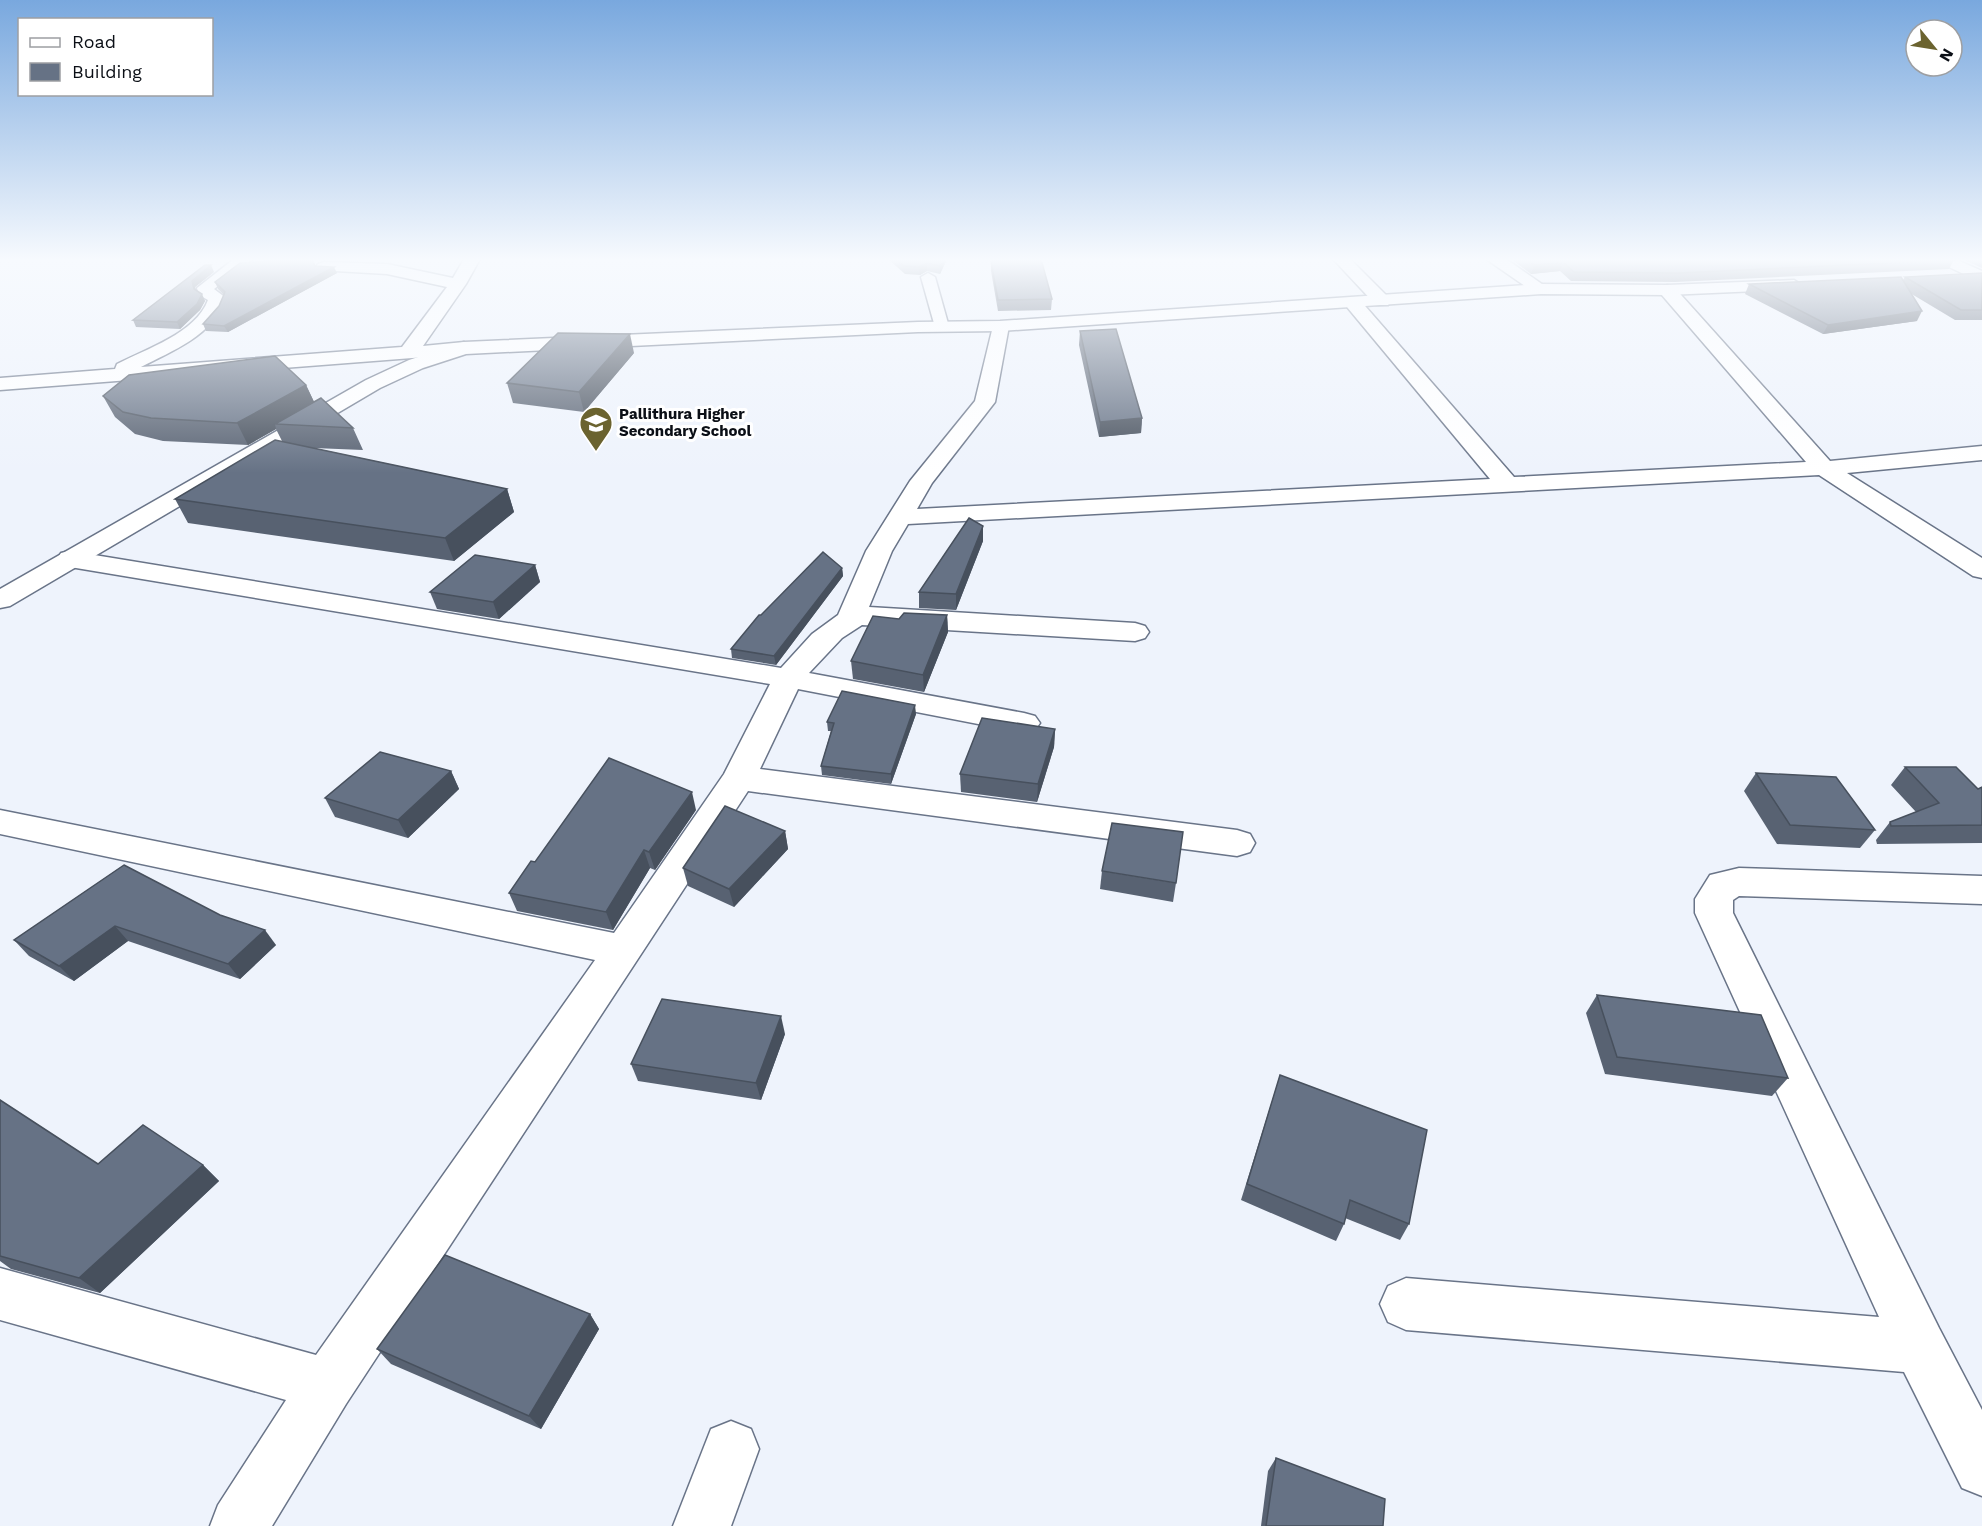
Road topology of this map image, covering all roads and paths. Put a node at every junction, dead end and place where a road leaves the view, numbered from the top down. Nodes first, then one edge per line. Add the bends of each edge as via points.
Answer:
1 (191, 330) edge
2 (424, 330) edge
3 (869, 330) edge
4 (999, 330) edge
5 (1376, 330) edge
6 (1702, 330) edge
7 (464, 348) junction
8 (409, 351) junction
9 (115, 373) junction
10 (0, 384) edge
11 (1982, 453) edge
12 (1824, 468) junction
13 (1508, 485) junction
14 (901, 517) junction
15 (70, 559) junction
16 (1982, 570) edge
17 (0, 600) edge
18 (850, 619) junction
19 (1135, 632) dead end
20 (788, 678) junction
21 (1024, 723) edge
22 (739, 777) junction
23 (0, 822) edge
24 (1237, 843) dead end
25 (1982, 890) edge
26 (621, 950) junction
27 (0, 1294) edge
28 (1406, 1304) dead end
29 (1920, 1347) junction
30 (327, 1385) junction
31 (731, 1449) dead end
32 (1982, 1468) edge
33 (239, 1526) edge
34 (702, 1526) edge

1 - 9 street
2 - 8 street
3 - 7 street
4 - 14 street via 985,402 922,481
5 - 13 street
6 - 12 street
7 - 8 street
7 - 15 street via 373,384
8 - 9 street
9 - 10 street
11 - 12 street
12 - 13 street
12 - 16 street
13 - 14 street
14 - 18 street via 879,551
15 - 17 street
15 - 20 street
18 - 19 street via 888,615
18 - 20 street via 838,626
20 - 21 street
20 - 22 street
22 - 24 street
22 - 26 street
23 - 26 street
25 - 29 street via 1739,882 1723,885 1714,899 1714,913
26 - 30 street
27 - 30 street
28 - 29 street
29 - 32 street
30 - 33 street
31 - 34 street

